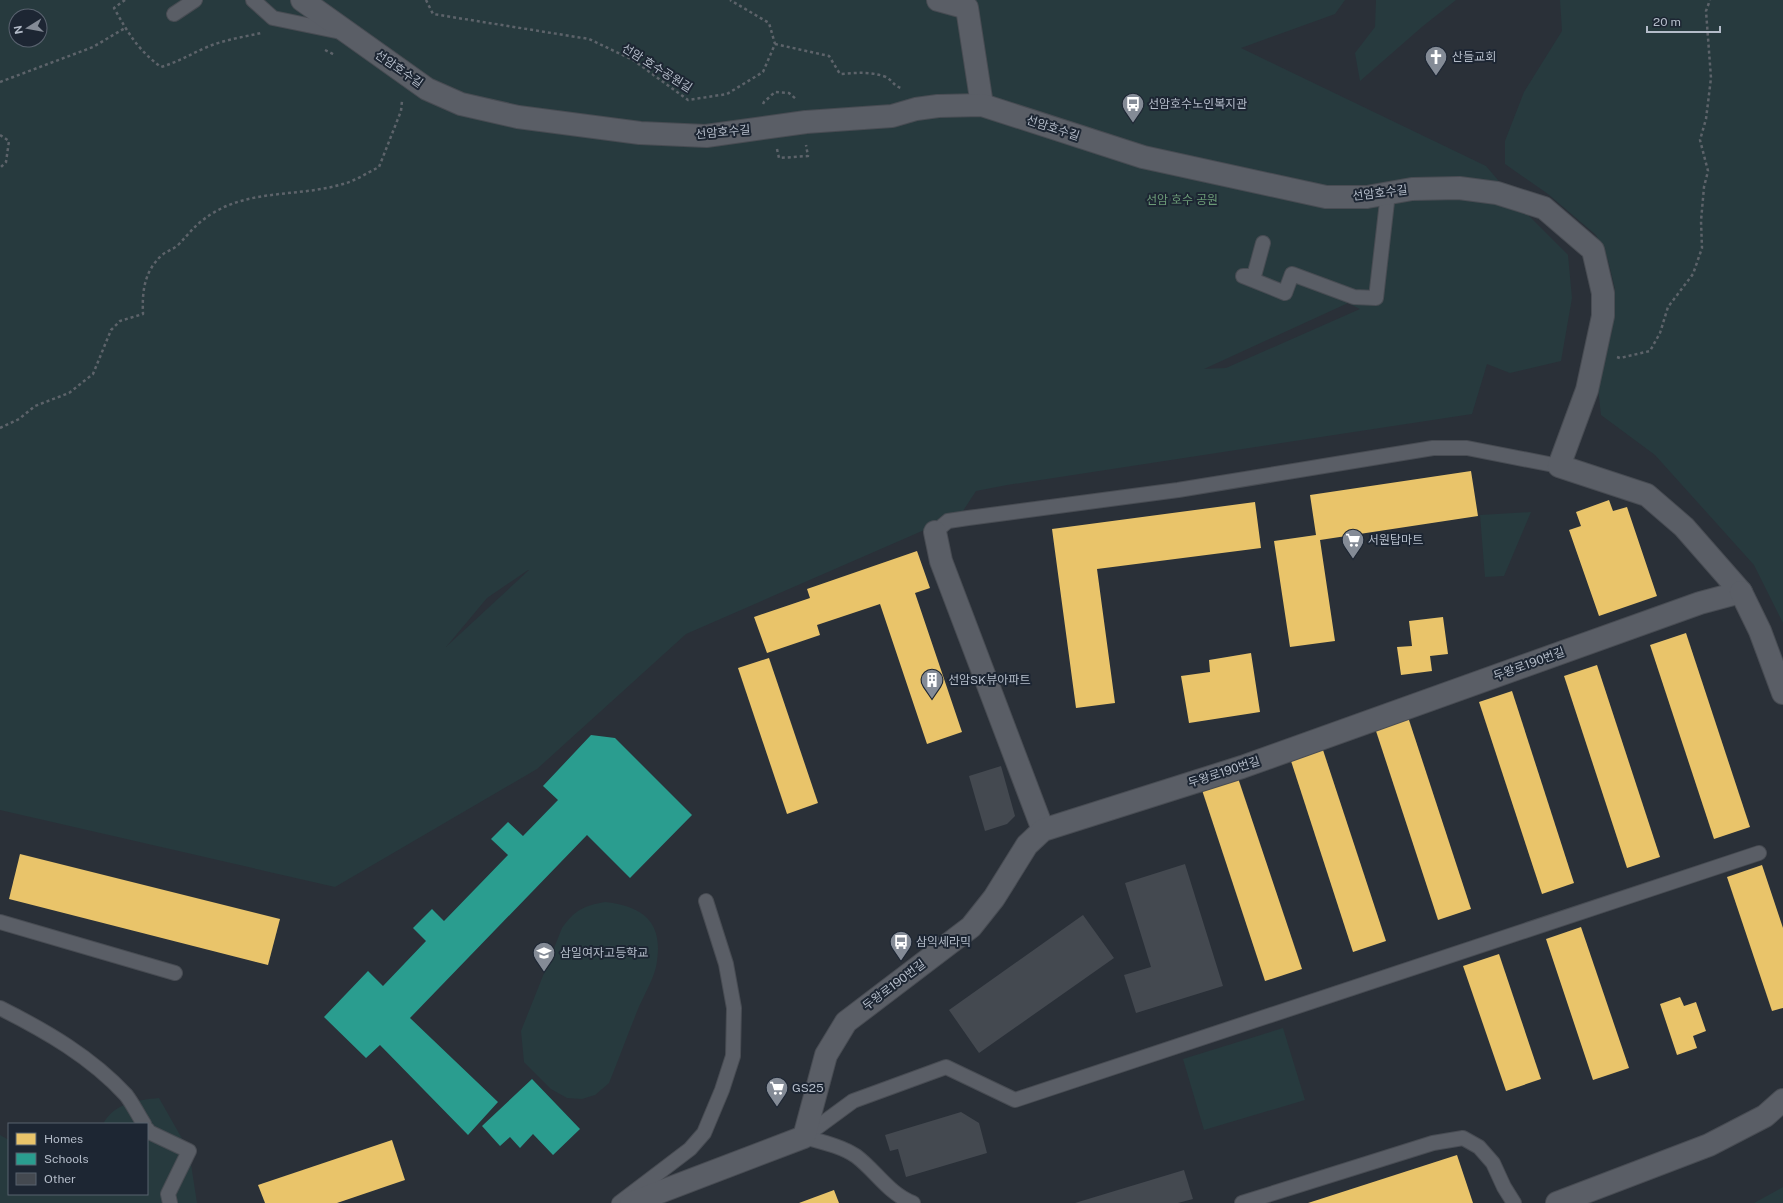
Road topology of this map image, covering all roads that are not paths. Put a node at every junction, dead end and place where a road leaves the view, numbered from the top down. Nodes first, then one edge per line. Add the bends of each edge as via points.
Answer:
1 (195, 0) edge
2 (253, 0) edge
3 (302, 0) edge
4 (938, 0) edge
5 (174, 14) dead end
6 (356, 39) junction
7 (982, 105) junction
8 (1388, 193) junction
9 (1263, 243) dead end
10 (1559, 466) junction
11 (935, 532) joint
12 (1742, 592) junction
13 (1783, 693) edge
14 (1043, 830) junction
15 (1759, 853) dead end
16 (706, 901) dead end
17 (0, 922) edge
18 (175, 973) dead end
19 (0, 1008) edge
20 (1783, 1100) edge
21 (143, 1123) edge
22 (148, 1130) edge
23 (804, 1137) junction
24 (170, 1203) edge
25 (619, 1203) edge
26 (631, 1203) edge
27 (913, 1203) edge
28 (1242, 1203) edge
29 (1514, 1203) edge
30 (1557, 1203) edge

1 - 5 lane
2 - 6 lane via 273,18
3 - 6 street, 선암호수길
4 - 7 street via 966,8
6 - 7 street, 선암호수길 via 427,89 461,104 518,117 640,134 706,136 806,122 892,116 938,106
7 - 8 street, 선암호수길 via 1151,159 1326,197 1368,197
8 - 9 lane via 1376,298 1354,298 1292,274 1284,294 1243,276 1254,276
8 - 10 street, 선암호수길 via 1412,189 1459,188 1497,193 1544,208 1593,250 1603,293 1603,316 1587,390
10 - 11 lane via 1467,448 1433,448 1178,490 948,521
10 - 12 street via 1647,495 1684,527
11 - 14 street via 941,561
12 - 13 street via 1760,631
12 - 14 street, 두왕로190번길 via 1700,603 1242,766
14 - 23 street, 두왕로190번길 via 1027,844 994,898 971,927 846,1022 826,1055
15 - 23 lane via 1015,1100 946,1067 853,1101
16 - 25 lane via 729,978 734,1008 733,1056 704,1133 690,1149
17 - 18 lane
19 - 21 lane via 51,1035 82,1056 127,1097
20 - 30 street via 1765,1116 1709,1145
22 - 24 lane via 189,1151 168,1194
23 - 26 street
23 - 27 lane via 838,1147 856,1157 902,1198
28 - 29 lane via 1433,1144 1463,1138 1479,1147 1493,1163

